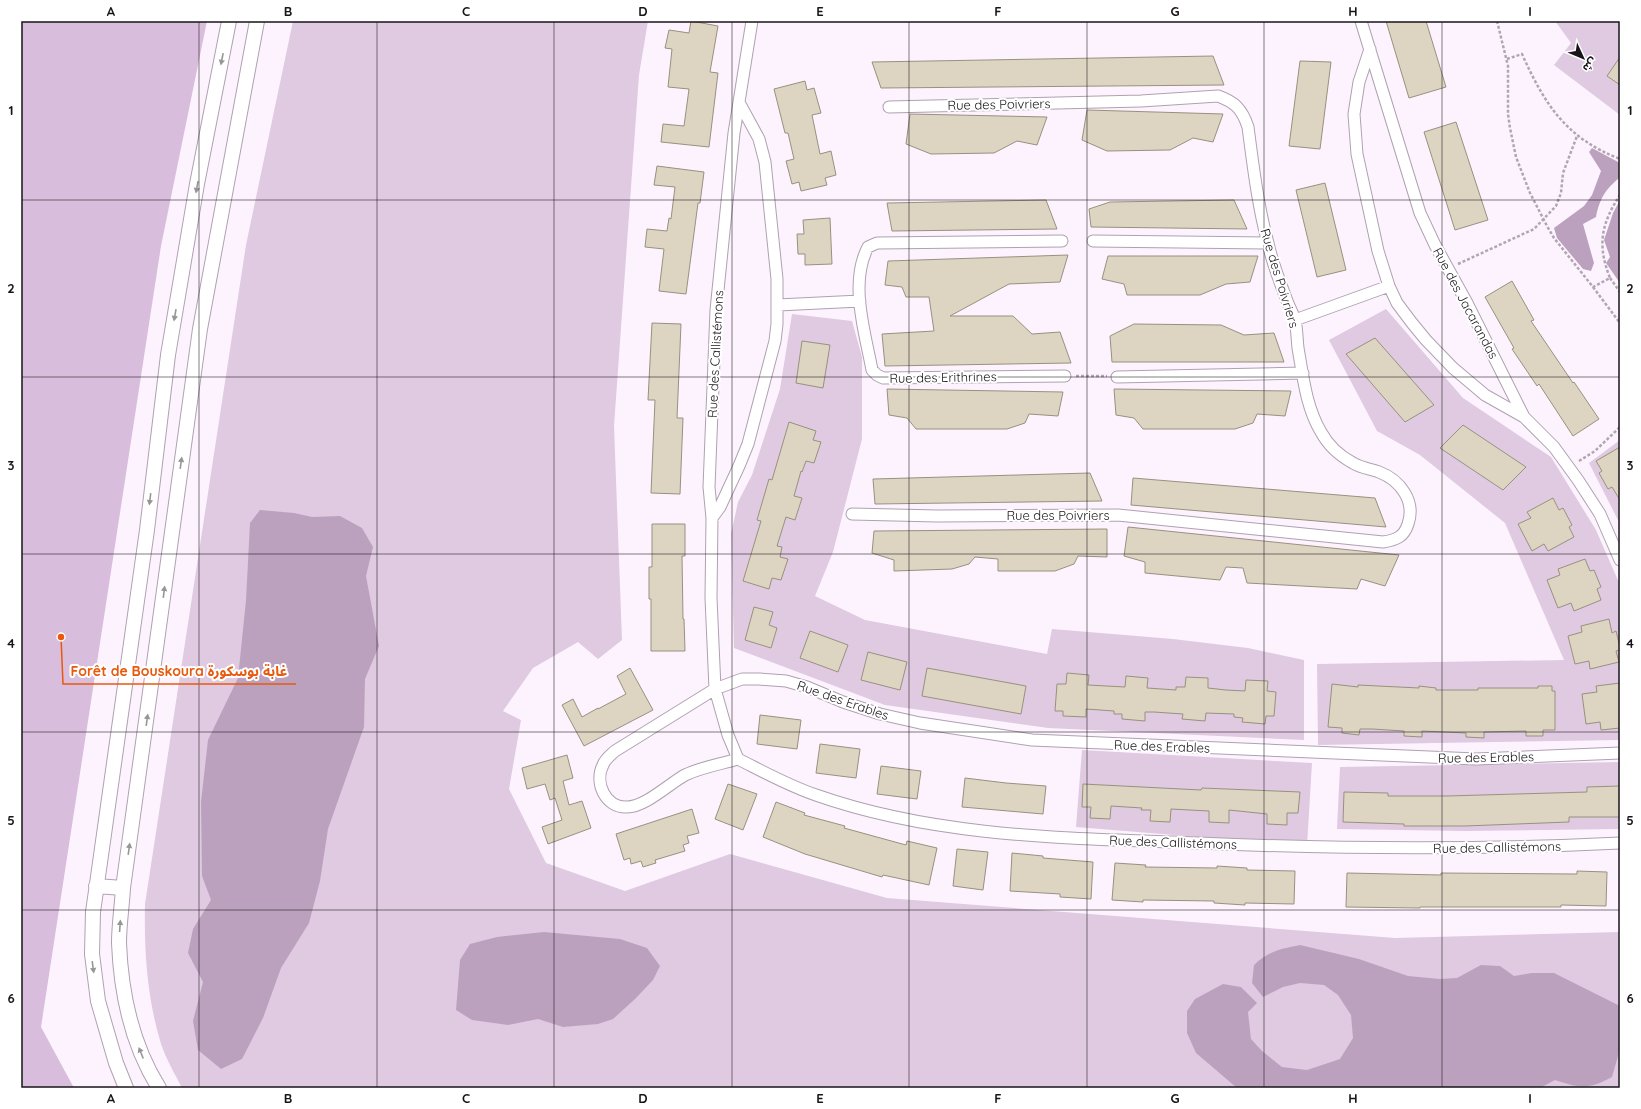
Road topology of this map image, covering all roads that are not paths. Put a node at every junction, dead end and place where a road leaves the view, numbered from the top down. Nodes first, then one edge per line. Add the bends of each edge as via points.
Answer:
1 (230, 21) edge
2 (257, 21) edge
3 (752, 21) edge
4 (1361, 21) edge
5 (1370, 49) junction
6 (740, 104) junction
7 (889, 107) dead end
8 (1062, 241) dead end
9 (1093, 241) dead end
10 (1267, 242) junction
11 (1389, 286) junction
12 (860, 301) junction
13 (778, 306) junction
14 (1295, 320) junction
15 (1303, 373) junction
16 (1065, 376) road end
17 (1117, 376) road end
18 (1524, 417) junction
19 (852, 514) dead end
20 (712, 518) junction
21 (1620, 560) edge
22 (715, 689) junction
23 (1620, 753) edge
24 (738, 759) junction
25 (1620, 843) edge
26 (96, 886) junction
27 (123, 888) junction
28 (126, 1088) edge
29 (159, 1088) edge

1 -> 26 street via 197,184 168,355 141,570
27 -> 2 street via 200,329
3 - 6 street, Rue des Callistémons
4 - 5 street, Rue des Jacarandas
5 - 11 street via 1359,82 1354,114 1357,154 1378,251
5 - 18 street, Rue des Jacarandas via 1420,213
6 - 13 street via 759,139 765,162
6 - 20 street, Rue des Callistémons via 734,133 716,310 709,487
7 - 10 street, Rue des Poivriers via 1141,101 1218,96 1239,108 1245,118
8 - 12 street, Rue des Erithrines via 877,243 868,247 860,266
9 - 10 street
10 - 14 street, Rue des Poivriers
11 - 14 street
11 - 18 street via 1397,303 1412,323 1453,368 1485,395
12 - 13 street
12 - 16 street, Rue des Erithrines via 872,370 883,378
13 - 20 street via 775,341 748,444 720,508
14 - 15 street, Rue des Poivriers
15 - 17 street
15 - 19 street, Rue des Poivriers via 1306,395 1315,418 1332,447 1354,464 1390,477 1407,498 1411,508 1410,518 1402,536 1384,542 1370,541 1118,515
18 - 21 street, Rue des Jacarandas via 1554,447 1569,467 1600,514
20 - 22 street, Rue des Callistémons via 711,598
22 - 23 street, Rue des Erables via 742,679 786,681 880,714 920,724 1032,740 1476,759
22 - 24 street, Rue des Callistémons via 728,735
22 - 24 street via 615,751 600,770 601,789 613,804 626,808 636,806 687,774
24 - 25 street, Rue des Callistémons via 773,777 848,805 902,819 1013,835 1309,848 1421,849
26 - 27 street
26 -> 28 street via 92,954 98,1001
29 -> 27 street via 132,1028 123,990 119,942

